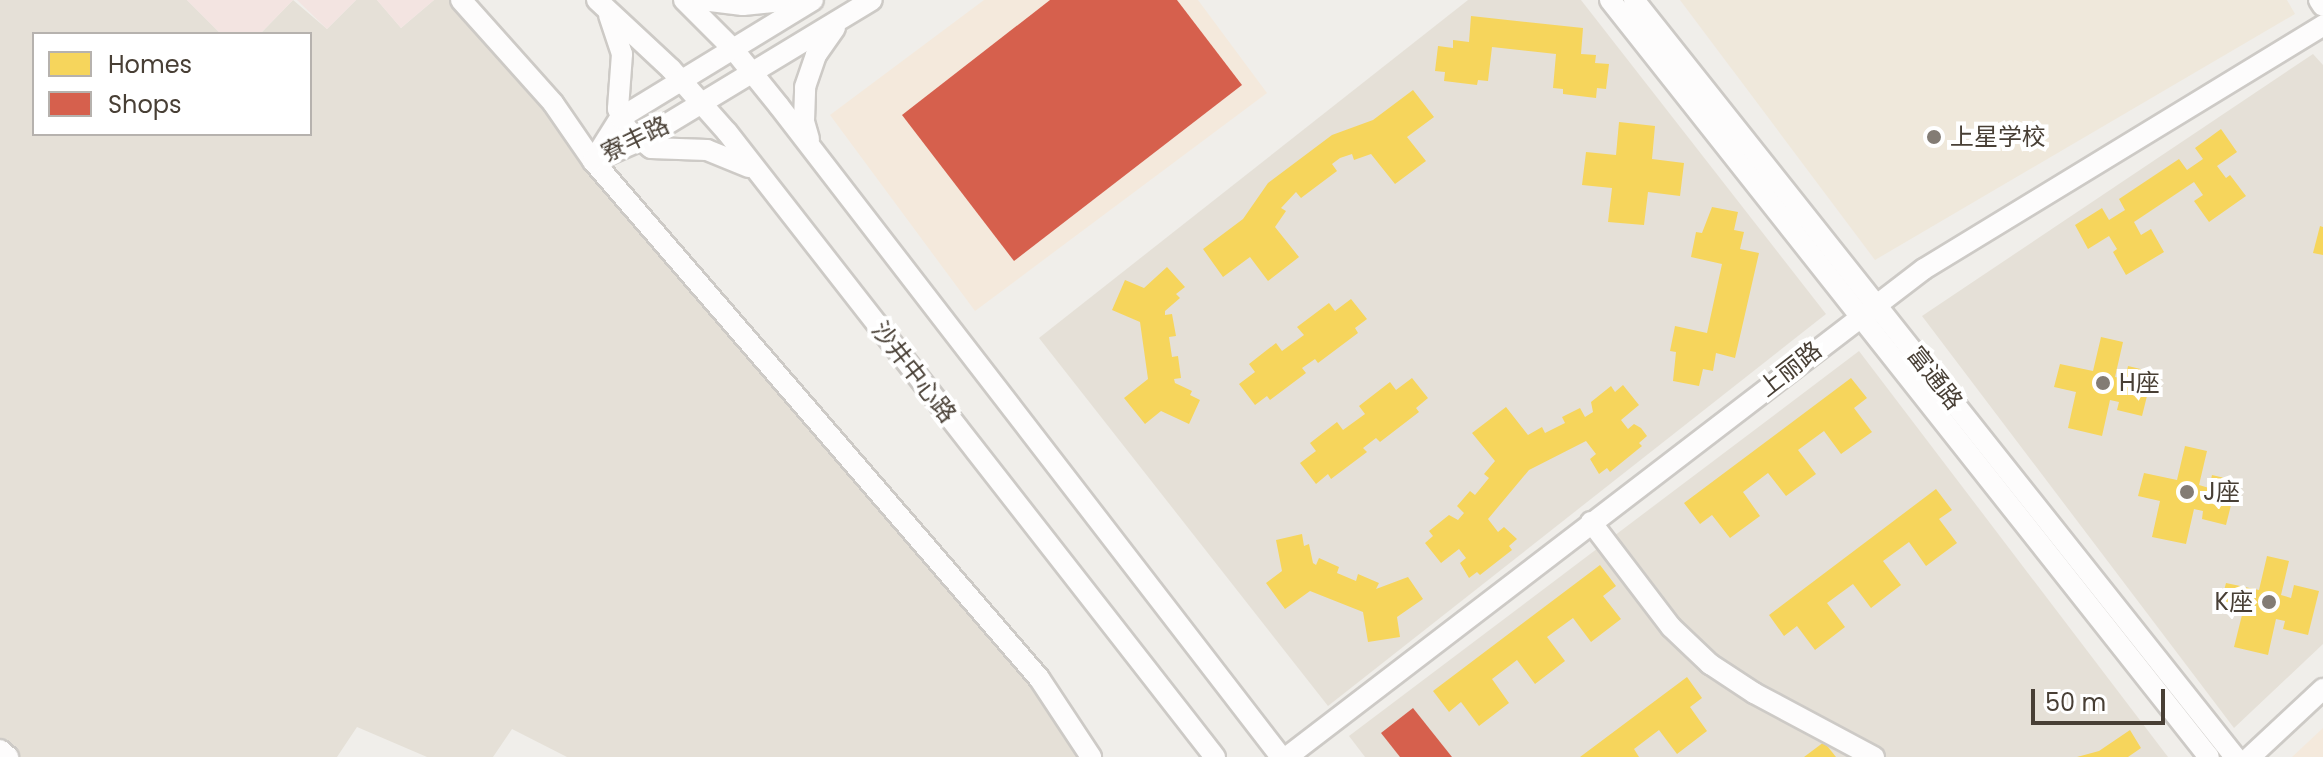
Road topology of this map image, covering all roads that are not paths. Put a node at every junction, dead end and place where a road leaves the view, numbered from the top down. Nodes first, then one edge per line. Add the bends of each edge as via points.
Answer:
1 (461, 0) edge
2 (684, 0) edge
3 (702, 0) edge
4 (793, 0) edge
5 (813, 0) edge
6 (872, 0) edge
7 (1610, 0) edge
8 (1634, 0) edge
9 (2319, 0) edge
10 (600, 2) edge
11 (2323, 6) edge
12 (851, 13) junction
13 (2323, 25) edge
14 (733, 49) junction
15 (752, 72) junction
16 (681, 80) junction
17 (702, 103) junction
18 (620, 118) junction
19 (639, 141) junction
20 (816, 154) junction
21 (593, 161) junction
22 (759, 174) junction
23 (1869, 310) junction
24 (1591, 522) junction
25 (2323, 689) edge
26 (0, 750) edge
27 (8, 757) edge
28 (1091, 757) edge
29 (1215, 757) edge
30 (1284, 757) edge
31 (1874, 757) edge
32 (2209, 757) edge
33 (2235, 757) edge
34 (2250, 757) edge

1 - 21 street via 553,103
2 - 14 street
3 - 4 street via 743,5
5 - 14 street, 寮丰路
6 - 12 street, 寮丰路
7 - 23 street, 富通路
8 - 23 street, 富通路
9 - 11 street
10 - 16 street, 沙井中心路
10 - 18 street via 616,28 622,54
12 - 15 street, 寮丰路
12 - 20 street via 823,43 809,71 804,121
13 - 23 street, 上丽路 via 1924,269
14 - 15 street
14 - 16 street, 寮丰路
15 - 17 street, 寮丰路
15 - 20 street
16 - 17 street, 沙井中心路
16 - 18 street, 寮丰路
17 - 19 street, 寮丰路
17 - 22 street, 沙井中心路
18 - 19 street
18 - 21 street, 寮丰路
19 - 21 street, 寮丰路
19 - 22 street via 651,148 707,150
20 - 30 street
21 - 28 street via 1039,678
22 - 29 street, 沙井中心路
23 - 24 street, 上丽路
23 - 32 street, 富通路
23 - 33 street, 富通路
24 - 30 street, 上丽路
24 - 31 street via 1671,627 1710,664
25 - 34 street
26 - 27 street

